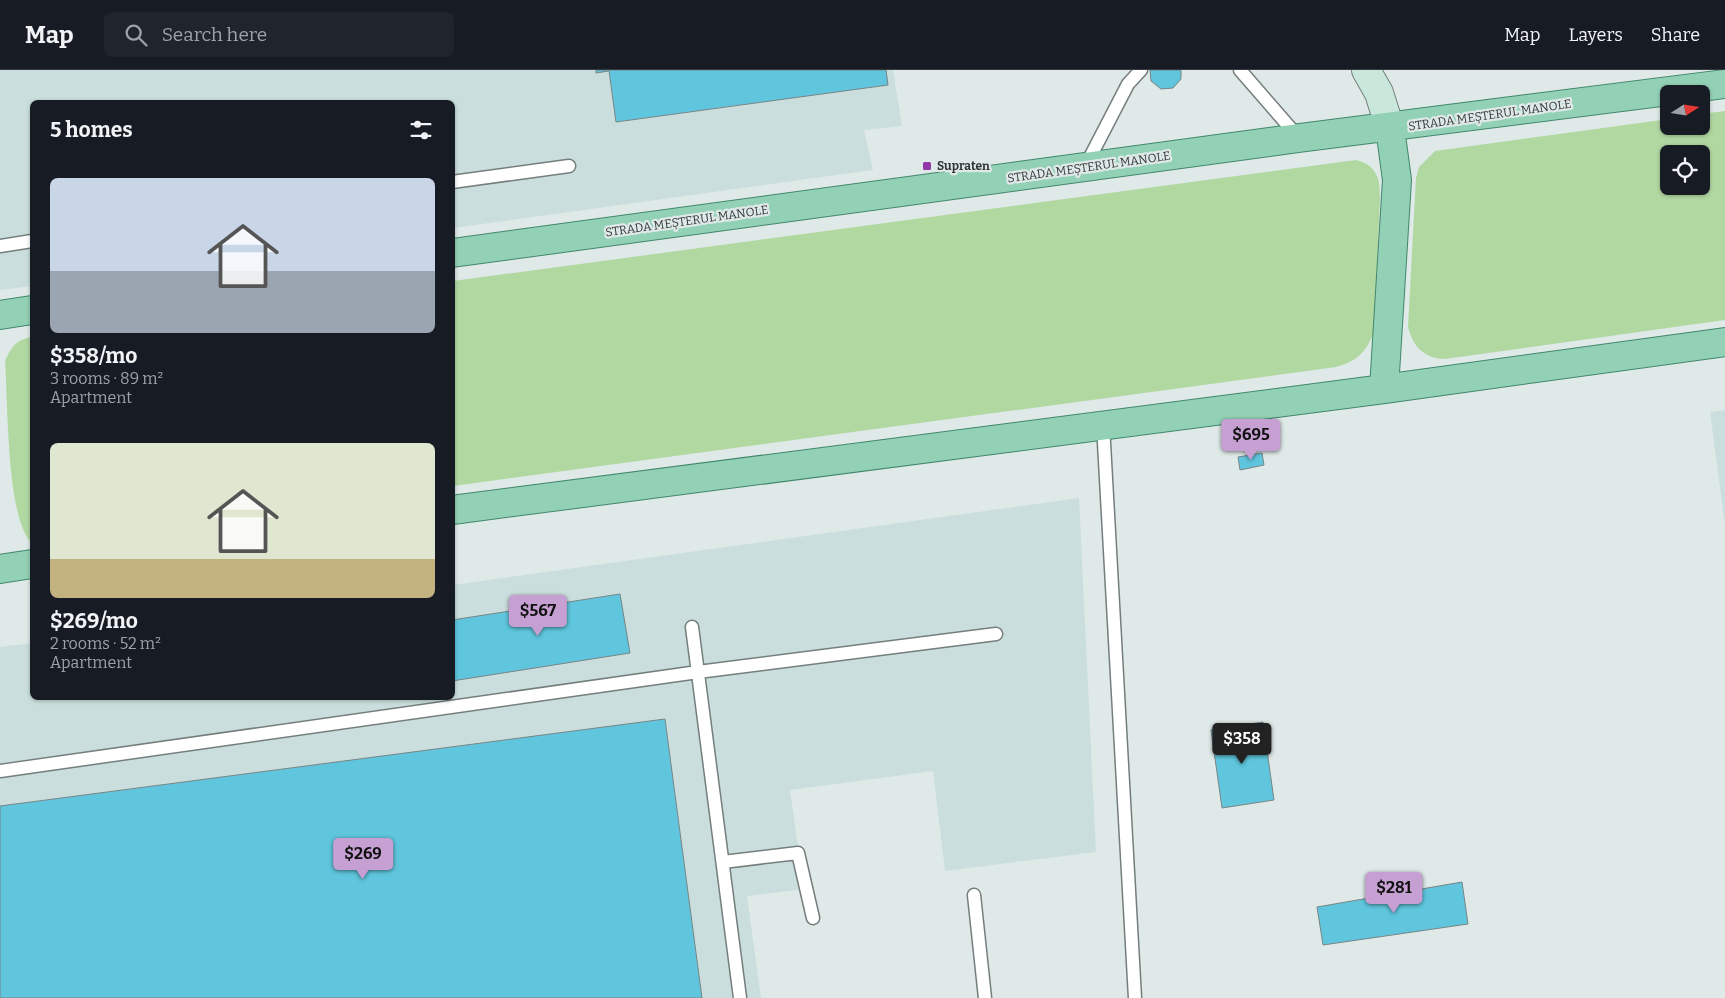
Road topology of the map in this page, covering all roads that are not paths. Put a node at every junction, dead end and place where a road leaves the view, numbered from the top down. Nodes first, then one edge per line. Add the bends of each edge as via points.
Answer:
1 (1141, 70) edge
2 (1240, 70) edge
3 (1366, 70) edge
4 (1725, 84) edge
5 (1390, 128) junction
6 (1300, 138) junction
7 (569, 166) dead end
8 (1085, 167) junction
9 (455, 182) edge
10 (30, 241) edge
11 (0, 246) edge
12 (455, 253) edge
13 (30, 310) edge
14 (0, 315) edge
15 (1725, 342) edge
16 (1384, 390) junction
17 (1103, 425) junction
18 (455, 510) edge
19 (30, 564) edge
20 (0, 569) edge
21 (692, 627) dead end
22 (996, 634) dead end
23 (698, 672) junction
24 (0, 771) edge
25 (723, 862) junction
26 (974, 895) dead end
27 (813, 918) dead end
28 (740, 998) edge
29 (985, 998) edge
30 (1135, 998) edge

1 - 8 lane via 1128,84
2 - 6 lane
3 - 5 street via 1379,93
4 - 5 main road, STRADA MEȘTERUL MANOLE
5 - 6 main road, STRADA MEȘTERUL MANOLE
5 - 16 main road via 1397,180
6 - 8 main road, STRADA MEȘTERUL MANOLE
7 - 9 lane
8 - 12 main road, STRADA MEȘTERUL MANOLE
10 - 11 lane
13 - 14 main road
15 - 16 main road
16 - 17 main road
17 - 18 main road
17 - 30 lane
19 - 20 main road
21 - 23 lane
22 - 23 lane
23 - 24 lane
23 - 25 lane
25 - 27 lane via 798,853
25 - 28 lane
26 - 29 lane

